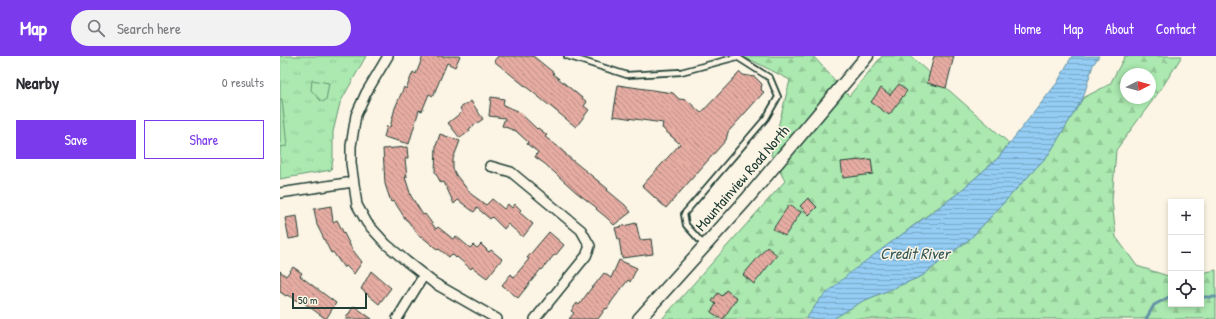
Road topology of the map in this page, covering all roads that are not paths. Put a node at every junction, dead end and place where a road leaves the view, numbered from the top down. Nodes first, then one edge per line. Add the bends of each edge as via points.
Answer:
1 (388, 56) edge
2 (568, 56) edge
3 (867, 56) edge
4 (490, 166) dead end
5 (353, 182) junction
6 (280, 193) edge
7 (705, 246) junction
8 (424, 275) junction
9 (397, 319) edge
10 (497, 319) edge
11 (535, 319) edge
12 (639, 319) edge

1 - 5 street via 356,116 351,146
2 - 7 lane via 626,75 681,72 737,58 770,78 778,97 766,118 684,214 686,226
3 - 7 main road, Mountainview Road North
4 - 11 street via 511,172 582,230 590,246 586,256
5 - 6 street
5 - 8 street via 357,205 367,223 386,244
7 - 12 main road, Mountainview Road North
8 - 9 street
8 - 10 street

